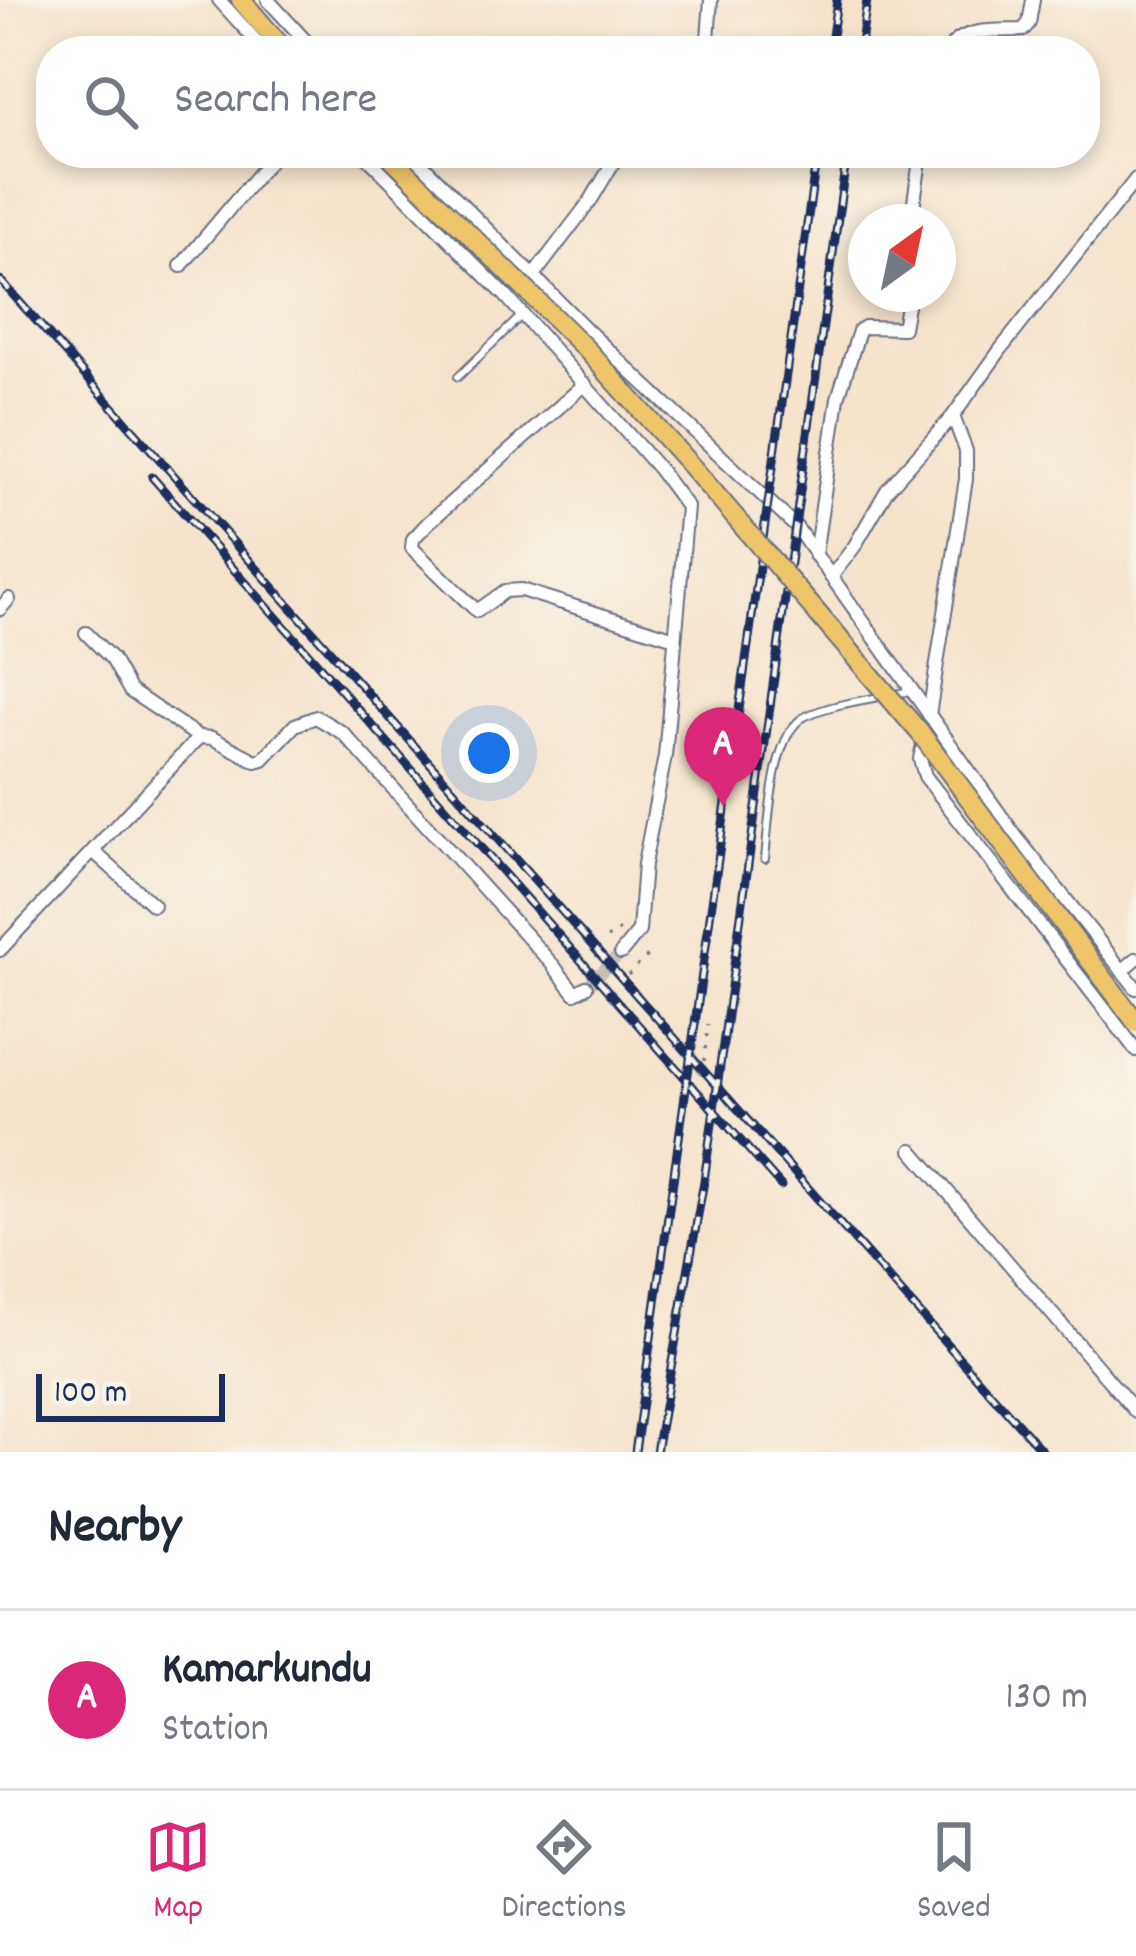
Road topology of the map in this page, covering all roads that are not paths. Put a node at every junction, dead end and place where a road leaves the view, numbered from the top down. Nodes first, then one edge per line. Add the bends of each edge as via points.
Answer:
1 (219, 0) edge
2 (241, 0) edge
3 (268, 0) edge
4 (710, 0) edge
5 (1033, 0) edge
6 (251, 36) edge
7 (272, 36) edge
8 (301, 36) edge
9 (708, 36) edge
10 (968, 36) edge
11 (263, 168) edge
12 (378, 168) edge
13 (402, 168) edge
14 (426, 168) edge
15 (610, 168) edge
16 (919, 168) edge
17 (1136, 179) edge
18 (914, 204) edge
19 (181, 266) dead end
20 (534, 275) junction
21 (906, 312) edge
22 (523, 314) junction
23 (458, 377) dead end
24 (585, 384) junction
25 (953, 416) junction
26 (815, 555) junction
27 (831, 577) junction
28 (86, 633) dead end
29 (675, 638) junction
30 (912, 690) junction
31 (929, 714) junction
32 (199, 737) junction
33 (93, 850) junction
34 (765, 860) dead end
35 (153, 904) dead end
36 (0, 950) edge
37 (622, 953) tunnel mouth
38 (1136, 959) edge
39 (1122, 970) junction
40 (586, 987) dead end
41 (1136, 988) edge
42 (1136, 1022) edge
43 (1136, 1050) edge
44 (912, 1150) dead end
45 (1133, 1402) edge

1 - 6 street
2 - 7 main road
3 - 8 street
4 - 9 street
5 - 10 street via 1023,30
11 - 19 street
12 - 22 street
13 - 42 main road, bridge via 692,466 921,734
14 - 20 street
15 - 20 street
16 - 18 street
17 - 25 street
20 - 26 street via 770,501
21 - 26 street via 903,328 859,331 838,398
22 - 23 lane
22 - 24 street
24 - 29 street via 687,507
24 - 29 street via 428,523 412,548 477,611 521,590
25 - 27 street via 887,490
25 - 31 street via 966,479
26 - 27 street
27 - 30 street
28 - 32 street via 135,696
29 - 37 street via 639,931
30 - 31 street
30 - 34 lane via 807,716 790,728
31 - 39 street
31 - 43 street via 920,759 925,776
32 - 33 street
32 - 40 street via 256,761 305,718 328,720 569,989
33 - 35 street
33 - 36 street
38 - 39 street
39 - 41 street
44 - 45 street

